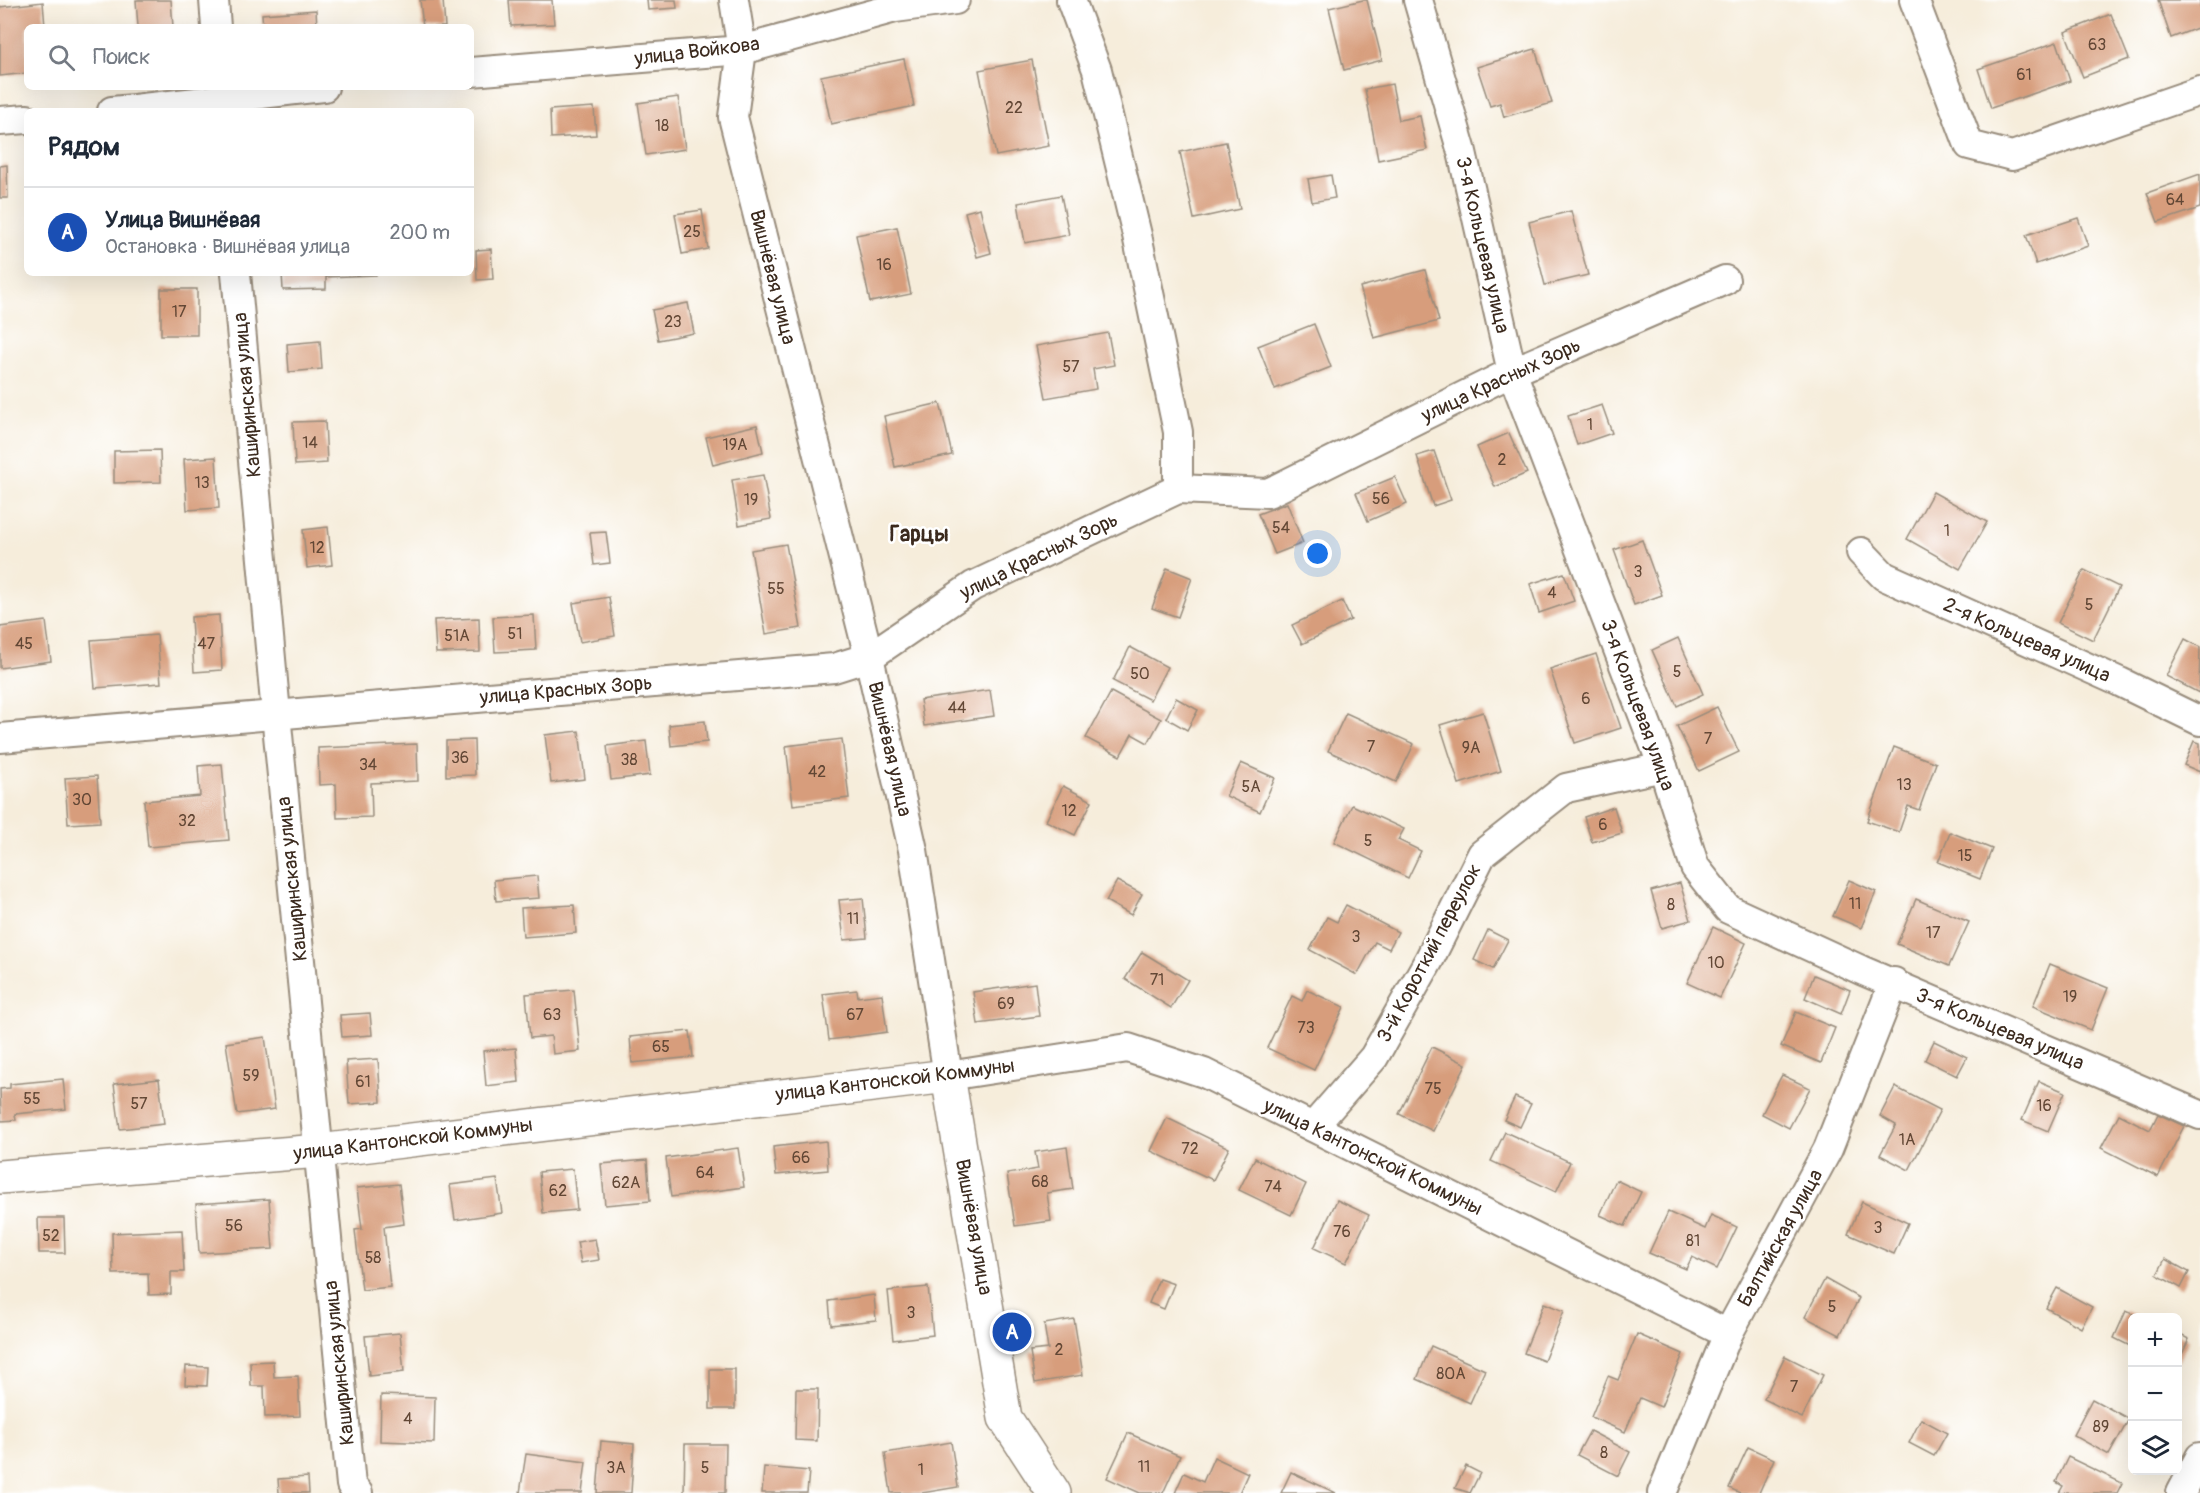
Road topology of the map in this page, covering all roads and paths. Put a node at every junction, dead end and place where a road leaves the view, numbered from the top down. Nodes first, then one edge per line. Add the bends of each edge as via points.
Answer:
1 (214, 0) edge
2 (734, 0) edge
3 (955, 0) edge
4 (1071, 0) edge
5 (1418, 0) edge
6 (1914, 0) edge
7 (216, 24) edge
8 (742, 50) junction
9 (474, 72) edge
10 (296, 90) edge
11 (2200, 91) edge
12 (221, 98) edge
13 (144, 108) edge
14 (24, 119) edge
15 (0, 121) edge
16 (236, 276) edge
17 (1725, 280) dead end
18 (1512, 372) junction
19 (1178, 489) junction
20 (1861, 552) dead end
21 (869, 657) junction
22 (276, 714) junction
23 (2200, 721) edge
24 (0, 738) edge
25 (1663, 767) junction
26 (1894, 982) junction
27 (948, 1076) junction
28 (2200, 1115) edge
29 (1313, 1127) junction
30 (319, 1151) junction
31 (0, 1177) edge
32 (1728, 1334) junction
33 (2200, 1457) edge
34 (354, 1489) edge
35 (1054, 1493) edge
36 (1662, 1493) edge
37 (2181, 1493) edge

1 - 7 street
2 - 8 street, Вишнёвая улица
3 - 8 street, улица Войкова via 895,8
4 - 19 street via 1097,70 1137,236 1178,432
5 - 18 street, 3-я Кольцевая улица via 1462,152
6 - 11 street via 1969,145 2012,156
8 - 9 street, улица Войкова
8 - 21 street, Вишнёвая улица via 733,117
10 - 12 street
12 - 13 street
14 - 15 street
16 - 22 street, Каширинская улица
17 - 18 street, улица Красных Зорь
18 - 19 street, улица Красных Зорь via 1268,493
18 - 25 street, 3-я Кольцевая улица
19 - 21 street, улица Красных Зорь via 973,586
20 - 23 street, 2-я Кольцевая улица via 1884,576
21 - 22 street, улица Красных Зорь via 834,668
21 - 27 street, Вишнёвая улица via 913,850
22 - 24 street, улица Красных Зорь
22 - 30 street, Каширинская улица
25 - 26 street, 3-я Кольцевая улица via 1695,867 1728,909
25 - 29 street, 3-й Короткий переулок via 1566,788 1482,854 1374,1057
26 - 28 street, 3-я Кольцевая улица
26 - 32 street, Балтийская улица via 1828,1149
27 - 29 street, улица Кантонской Коммуны via 1128,1048 1204,1073
27 - 30 street, улица Кантонской Коммуны
27 - 35 street, Вишнёвая улица via 1005,1418
29 - 32 street, улица Кантонской Коммуны
30 - 31 street, улица Кантонской Коммуны
30 - 34 street, Каширинская улица
32 - 36 street, Балтийская улица
33 - 37 street

